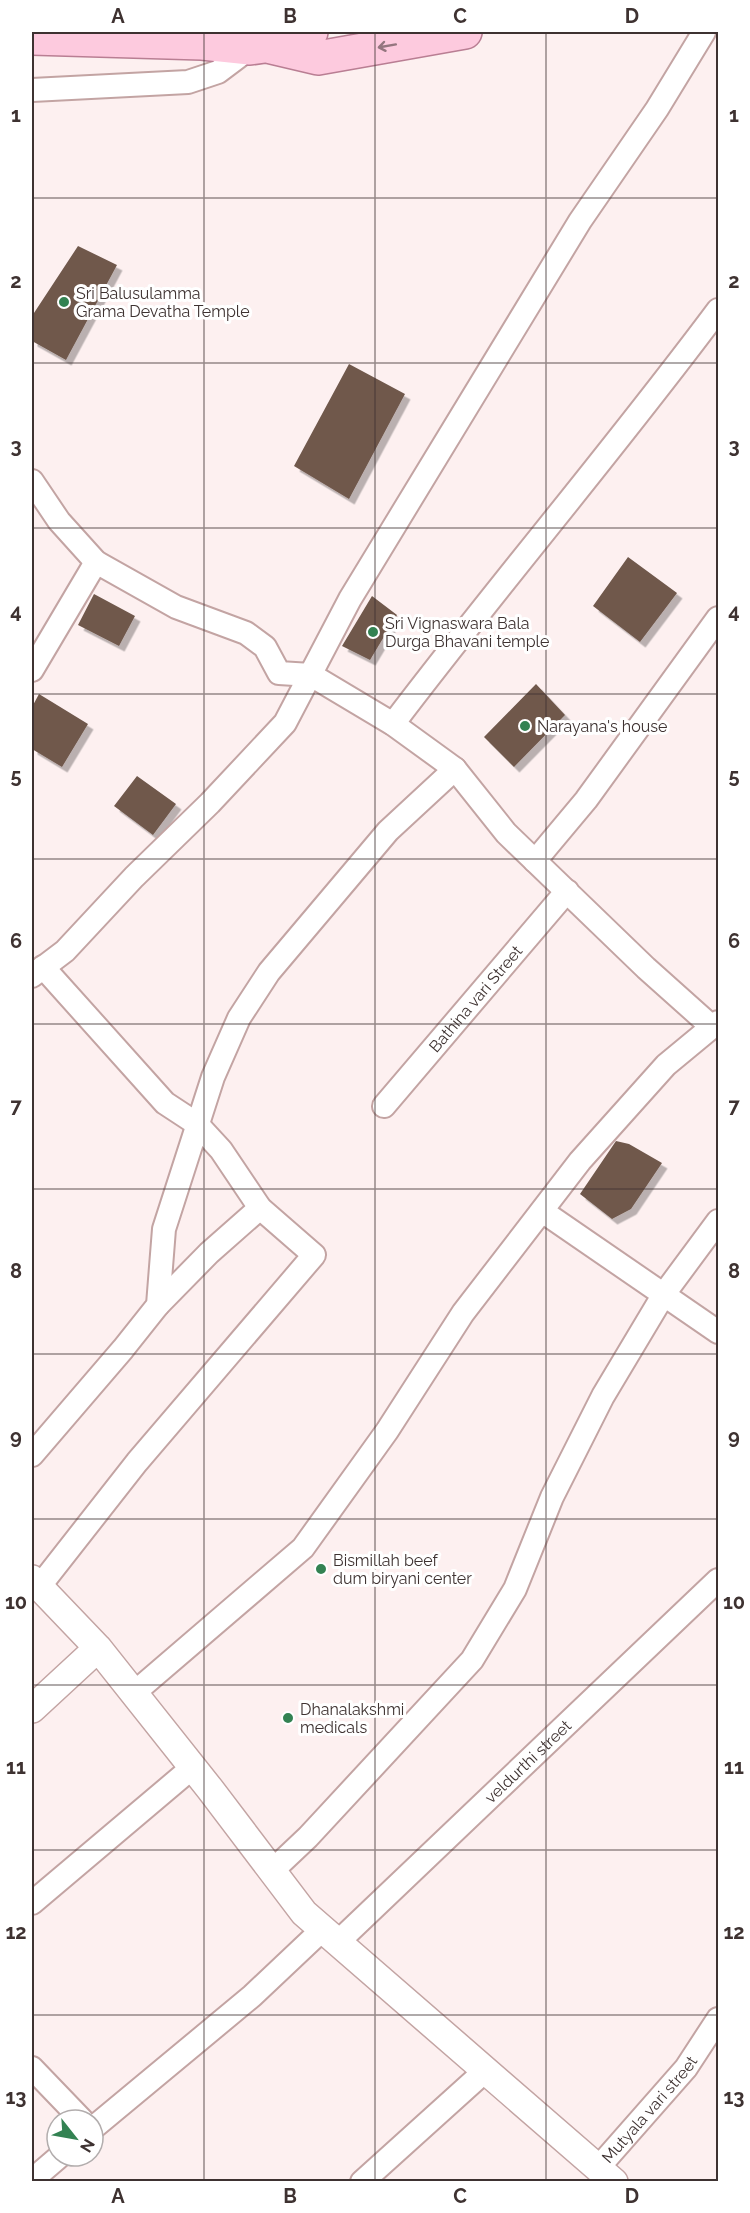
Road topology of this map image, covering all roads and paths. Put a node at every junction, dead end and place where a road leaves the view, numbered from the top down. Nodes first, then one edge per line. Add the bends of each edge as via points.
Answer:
1 (311, 32) edge
2 (465, 32) edge
3 (704, 32) edge
4 (208, 37) edge
5 (32, 39) edge
6 (258, 47) junction
7 (32, 90) edge
8 (718, 310) edge
9 (32, 481) edge
10 (96, 561) junction
11 (718, 618) edge
12 (32, 670) edge
13 (311, 675) junction
14 (393, 724) junction
15 (455, 769) junction
16 (535, 861) junction
17 (567, 891) junction
18 (37, 971) edge
19 (715, 1025) edge
20 (384, 1106) dead end
21 (197, 1124) junction
22 (260, 1208) junction
23 (542, 1211) junction
24 (718, 1221) edge
25 (664, 1294) junction
26 (158, 1305) junction
27 (718, 1332) edge
28 (32, 1455) edge
29 (718, 1580) edge
30 (35, 1583) edge
31 (98, 1648) junction
32 (134, 1693) junction
33 (32, 1709) edge
34 (193, 1767) junction
35 (272, 1871) junction
36 (32, 1903) edge
37 (330, 1936) junction
38 (718, 2019) edge
39 (32, 2068) edge
40 (485, 2071) junction
41 (70, 2108) edge
42 (105, 2118) edge
43 (47, 2168) edge
44 (606, 2175) edge
45 (32, 2181) edge
46 (362, 2181) edge

1 - 6 main road
2 -> 6 main road via 318,58
3 - 13 street via 580,221 350,599
4 - 5 main road
4 - 6 main road
6 - 7 street via 218,72 188,82
8 - 14 street
9 - 10 street via 59,521
10 - 12 street
10 - 13 street via 176,607 246,633 265,647 279,673
11 - 16 street via 586,800
13 - 14 street
13 - 18 street via 285,723 65,951
14 - 15 street
15 - 16 street via 506,833
15 - 21 street via 388,831 269,972 239,1018
16 - 17 street
17 - 19 street via 646,968
17 - 20 street, Bathina vari Street
18 - 21 street via 165,1103
19 - 23 street via 666,1065 580,1161
21 - 22 street via 221,1150
21 - 26 street via 164,1228
22 - 26 street
22 - 30 street via 314,1255
23 - 25 street
23 - 32 street via 463,1313 387,1431 303,1548
24 - 25 street
25 - 27 street
25 - 35 street via 603,1396 552,1497 515,1589 472,1660
26 - 28 street
29 - 37 street, veldurthi street
30 - 31 street
31 - 32 street
31 - 33 street
32 - 34 street
34 - 35 street
34 - 36 street
35 - 37 street via 303,1912
37 - 40 street
37 - 42 street, veldurthi street
38 - 44 street, Mutyala vari street
39 - 41 street
40 - 44 street
40 - 46 street
43 - 45 street

